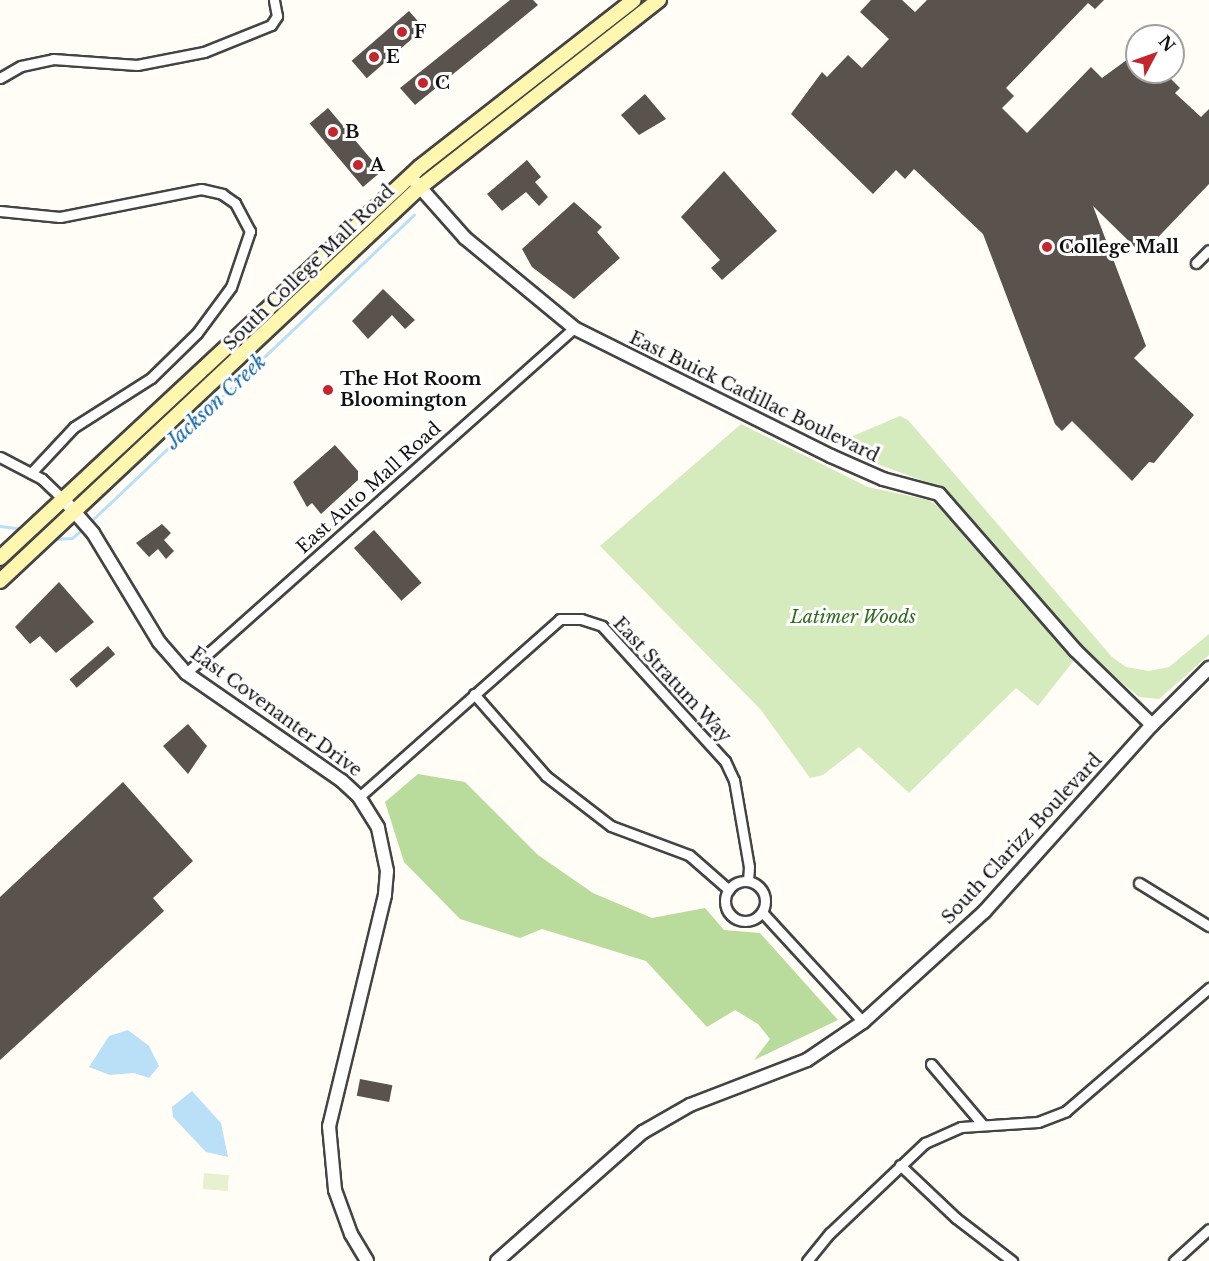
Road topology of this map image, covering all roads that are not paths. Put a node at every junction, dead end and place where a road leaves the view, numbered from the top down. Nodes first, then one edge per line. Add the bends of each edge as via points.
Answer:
1 (274, 0) edge
2 (634, 0) edge
3 (659, 0) edge
4 (0, 78) edge
5 (410, 176) junction
6 (419, 188) junction
7 (0, 212) edge
8 (1209, 250) edge
9 (1196, 263) dead end
10 (574, 328) junction
11 (215, 358) junction
12 (227, 372) junction
13 (0, 457) edge
14 (31, 473) junction
15 (64, 500) junction
16 (79, 515) junction
17 (0, 558) edge
18 (0, 581) edge
19 (1209, 668) edge
20 (186, 673) junction
21 (474, 694) junction
22 (1152, 725) junction
23 (359, 797) junction
24 (748, 881) junction
25 (1139, 883) dead end
26 (729, 890) junction
27 (762, 912) junction
28 (1209, 926) edge
29 (1209, 988) edge
30 (863, 1022) junction
31 (931, 1064) dead end
32 (982, 1125) junction
33 (900, 1165) junction
34 (1209, 1229) edge
35 (367, 1261) edge
36 (497, 1261) edge
37 (807, 1261) edge
38 (1012, 1261) edge
39 (1174, 1261) edge

1 - 4 street via 277,16 271,25 204,52 137,65 52,59 21,66
2 - 5 main road, South College Mall Road
3 - 6 main road, South College Mall Road
5 - 6 street, East Buick Cadillac Boulevard
5 - 11 main road, South College Mall Road
6 - 10 street, East Buick Cadillac Boulevard via 502,271
6 - 12 main road, South College Mall Road
7 - 14 street via 60,217 201,189 222,194 235,203 250,231 231,287 203,327 151,378 74,427
8 - 9 street
10 - 20 street, East Auto Mall Road
10 - 22 street, East Buick Cadillac Boulevard via 831,456 883,479 939,495 1075,650
11 - 12 street
11 - 15 main road, South College Mall Road
12 - 16 main road, South College Mall Road
13 - 14 street, East Covenanter Drive
14 - 15 street, East Covenanter Drive
15 - 16 street, East Covenanter Drive
15 - 17 main road, South College Mall Road
16 - 18 main road, South College Mall Road via 58,527
16 - 20 street, East Covenanter Drive via 159,642
19 - 22 street, South Clarizz Boulevard
20 - 23 street, East Covenanter Drive
21 - 23 street, East Stratum Way
21 - 24 street, East Stratum Way via 560,618 602,626 724,761 734,780 750,867
21 - 26 street via 546,776 611,826 689,855
22 - 30 street, South Clarizz Boulevard via 984,912
23 - 35 street, East Covenanter Drive via 382,839 387,882 334,1103 329,1148 342,1211
24 - 26 street
24 - 27 street via 763,892
25 - 28 street
26 - 27 street via 726,906 734,917 753,920
27 - 30 street
29 - 32 street via 1066,1111 1038,1122
30 - 36 street, South Clarizz Boulevard via 807,1060 662,1120 626,1146
31 - 32 street
32 - 33 street via 936,1136
33 - 37 street
33 - 38 street via 956,1218
34 - 39 street

